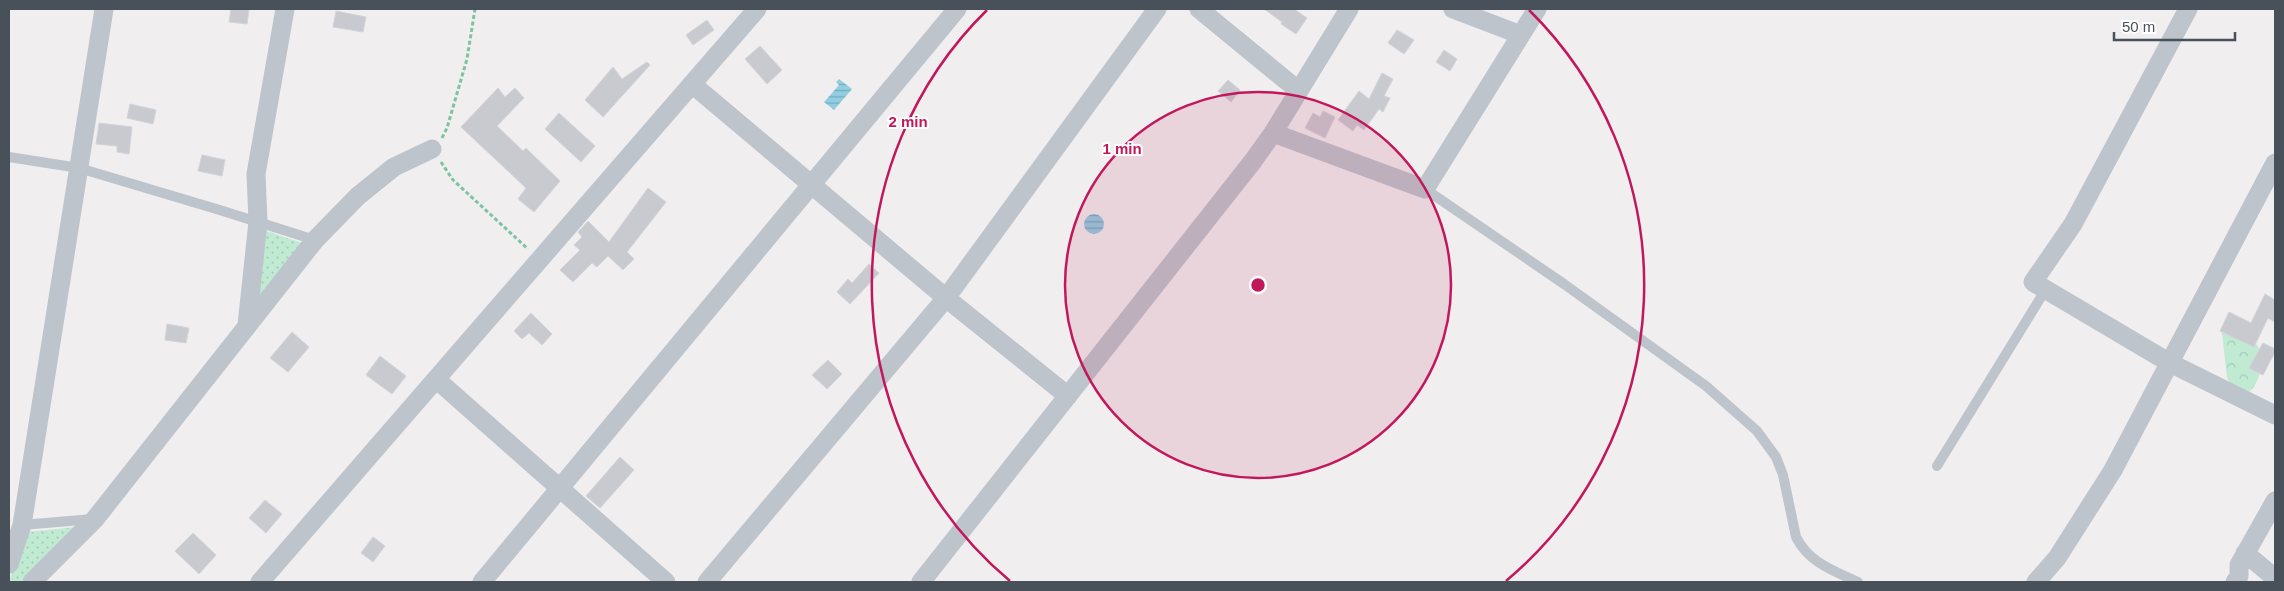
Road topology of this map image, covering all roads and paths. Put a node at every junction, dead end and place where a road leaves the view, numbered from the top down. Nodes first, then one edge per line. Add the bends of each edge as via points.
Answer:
1 (104, 9) edge
2 (284, 9) edge
3 (475, 9) edge
4 (957, 9) edge
5 (1157, 9) edge
6 (1199, 9) edge
7 (1349, 9) edge
8 (1453, 9) edge
9 (1537, 9) edge
10 (2188, 9) edge
11 (746, 12) edge
12 (1520, 35) junction
13 (692, 84) junction
14 (1299, 91) junction
15 (1273, 134) junction
16 (432, 149) junction
17 (9, 157) edge
18 (2275, 163) edge
19 (79, 168) junction
20 (812, 183) junction
21 (1425, 189) junction
22 (258, 222) junction
23 (315, 240) junction
24 (539, 260) junction
25 (2046, 290) junction
26 (946, 298) junction
27 (247, 325) junction
28 (2170, 363) junction
29 (436, 379) junction
30 (1068, 396) junction
31 (2275, 415) edge
32 (1937, 466) dead end
33 (559, 489) junction
34 (2275, 501) edge
35 (95, 519) junction
36 (22, 525) junction
37 (9, 564) edge
38 (2240, 567) edge
39 (2275, 578) edge
40 (32, 582) edge
41 (260, 582) edge
42 (482, 582) edge
43 (666, 582) edge
44 (707, 582) edge
45 (921, 582) edge
46 (1858, 582) edge
47 (2036, 582) edge
48 (2222, 582) edge

1 - 19 street
2 - 22 street via 256,174
3 - 16 path via 467,59 447,128
4 - 20 street
5 - 26 street
6 - 14 street
7 - 14 street
8 - 12 street
9 - 12 street
10 - 25 street via 2073,224 2033,282
11 - 13 street
12 - 21 street
13 - 20 street
13 - 24 street
14 - 15 street
15 - 21 street
15 - 30 street
16 - 23 street via 394,168 358,196
16 - 24 path via 454,180
17 - 19 lane
18 - 28 street
19 - 22 lane
19 - 36 street
20 - 26 street
20 - 33 street
21 - 46 lane via 1706,386 1757,431 1779,466 1801,546 1816,562
22 - 23 lane
22 - 27 street
23 - 27 street
24 - 29 street
25 - 28 street
25 - 32 lane
26 - 30 street
26 - 44 street
27 - 35 street
28 - 31 street
28 - 47 street via 2113,470 2057,558
29 - 33 street
29 - 41 street
30 - 45 street
33 - 42 street
33 - 43 street
34 - 38 street
35 - 36 lane
35 - 40 street
36 - 37 street
38 - 39 street
38 - 48 street via 2230,570

